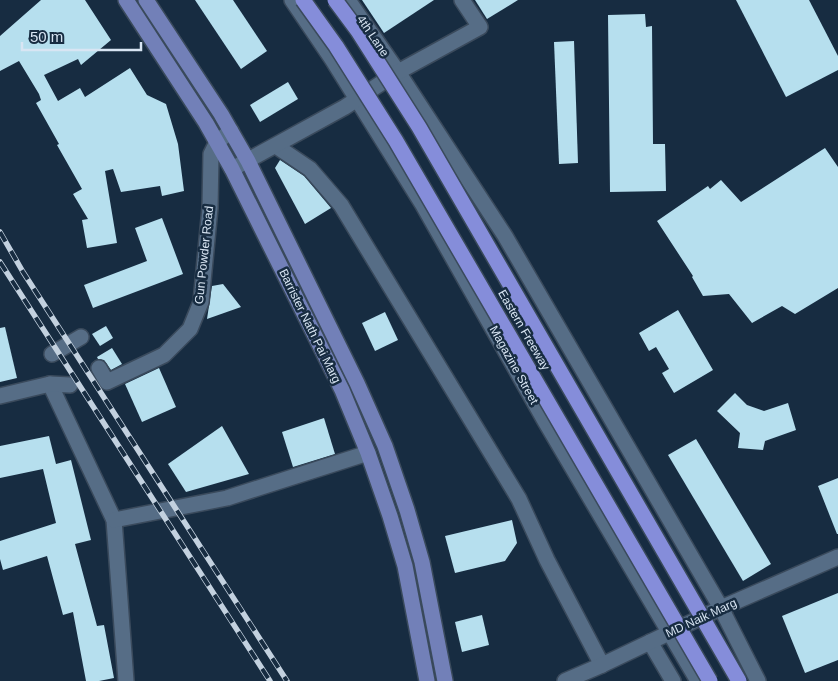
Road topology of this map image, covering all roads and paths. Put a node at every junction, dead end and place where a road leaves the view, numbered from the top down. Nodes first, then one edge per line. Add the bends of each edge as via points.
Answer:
1 (126, 0) edge
2 (146, 0) edge
3 (292, 0) edge
4 (302, 0) edge
5 (335, 0) edge
6 (348, 0) edge
7 (462, 0) edge
8 (398, 72) junction
9 (357, 99) junction
10 (231, 131) junction
11 (217, 142) junction
12 (276, 146) junction
13 (248, 161) junction
14 (232, 169) junction
15 (81, 337) dead end
16 (52, 354) dead end
17 (99, 368) dead end
18 (50, 384) junction
19 (70, 385) dead end
20 (0, 396) edge
21 (368, 453) junction
22 (114, 520) junction
23 (838, 557) edge
24 (721, 608) junction
25 (670, 632) junction
26 (650, 642) junction
27 (602, 665) junction
28 (126, 681) edge
29 (428, 681) edge
30 (445, 681) edge
31 (565, 681) edge
32 (673, 681) edge
33 (698, 681) edge
34 (710, 681) edge
35 (739, 681) edge
36 (758, 681) edge

1 - 11 main road, Barrister Nath Pai Marg
2 - 10 main road, Barrister Nath Pai Marg
3 - 9 street, Magazine Street
4 - 34 highway, Eastern Freeway, bridge via 336,46 396,141
5 - 35 highway, Eastern Freeway, bridge via 419,128
6 - 8 street, 4th Lane
7 - 8 street via 480,27
8 - 9 street
8 - 24 street, 4th Lane via 505,236
9 - 12 street
9 - 25 street, Magazine Street via 423,205 545,421
10 - 11 street
10 - 13 main road, Barrister Nath Pai Marg
11 - 14 main road, Barrister Nath Pai Marg
11 - 17 street, Gun Powder Road via 211,154 210,208 201,302 190,329 164,355 107,382
12 - 13 street
12 - 27 street via 310,169 341,205 519,499
13 - 14 street
13 - 30 main road, Barrister Nath Pai Marg via 385,446 422,562
14 - 21 main road, Barrister Nath Pai Marg via 342,390
15 - 16 street
18 - 19 street
18 - 20 street
18 - 22 street
21 - 22 street via 227,498
21 - 29 main road, Barrister Nath Pai Marg via 405,566
22 - 28 street
23 - 24 street, MD Naik Marg
24 - 25 street, MD Naik Marg
24 - 36 street
25 - 26 street, MD Naik Marg
25 - 33 street, Magazine Street
26 - 27 street, MD Naik Marg
26 - 32 street
27 - 31 street, MD Naik Marg

